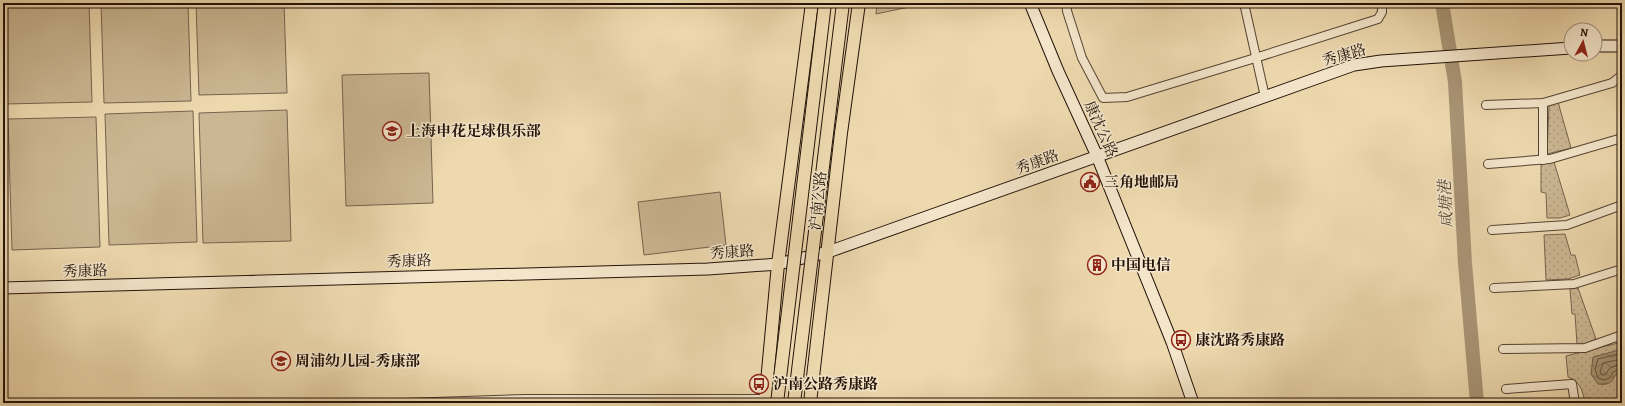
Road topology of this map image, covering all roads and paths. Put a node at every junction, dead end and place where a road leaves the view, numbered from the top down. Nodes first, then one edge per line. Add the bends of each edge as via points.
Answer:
1 (812, 3) edge
2 (825, 3) edge
3 (843, 3) edge
4 (860, 3) edge
5 (1030, 3) edge
6 (1066, 3) edge
7 (1244, 3) edge
8 (1382, 3) edge
9 (1603, 46) edge
10 (1622, 46) edge
11 (1563, 49) edge
12 (1256, 58) junction
13 (1621, 76) edge
14 (1265, 97) junction
15 (1543, 103) junction
16 (1486, 105) dead end
17 (1622, 138) edge
18 (1097, 156) junction
19 (1543, 160) junction
20 (1488, 164) dead end
21 (1622, 205) edge
22 (1492, 230) dead end
23 (828, 252) junction
24 (778, 264) junction
25 (1622, 269) edge
26 (3, 288) edge
27 (1494, 288) dead end
28 (1622, 335) edge
29 (1502, 349) dead end
30 (1506, 389) dead end
31 (765, 401) edge
32 (404, 403) edge
33 (777, 403) edge
34 (794, 403) edge
35 (810, 403) edge
36 (1193, 403) edge
37 (1575, 403) edge

1 - 24 main road, 沪南公路
2 - 33 main road, bridge
3 - 34 main road, bridge
4 - 23 main road, 沪南公路 via 841,133
5 - 18 street, 康沈公路 via 1058,72
6 - 12 street via 1082,58 1103,98 1127,97
7 - 12 street
8 - 12 street via 1382,12 1378,19
9 - 10 street
11 - 14 street, 秀康路 via 1354,65
12 - 14 street
13 - 15 street via 1612,82
14 - 18 street, 秀康路
15 - 16 street
15 - 19 street
17 - 19 street
18 - 23 street, 秀康路
18 - 36 street, 康沈公路 via 1172,342
19 - 20 street
21 - 22 street via 1567,225
23 - 24 street, 秀康路
23 - 35 main road, 沪南公路
24 - 26 street, 秀康路 via 708,269
24 - 31 main road, 沪南公路
25 - 27 street via 1574,284
28 - 29 street via 1585,348
30 - 37 street via 1572,384
31 - 32 street via 525,399

